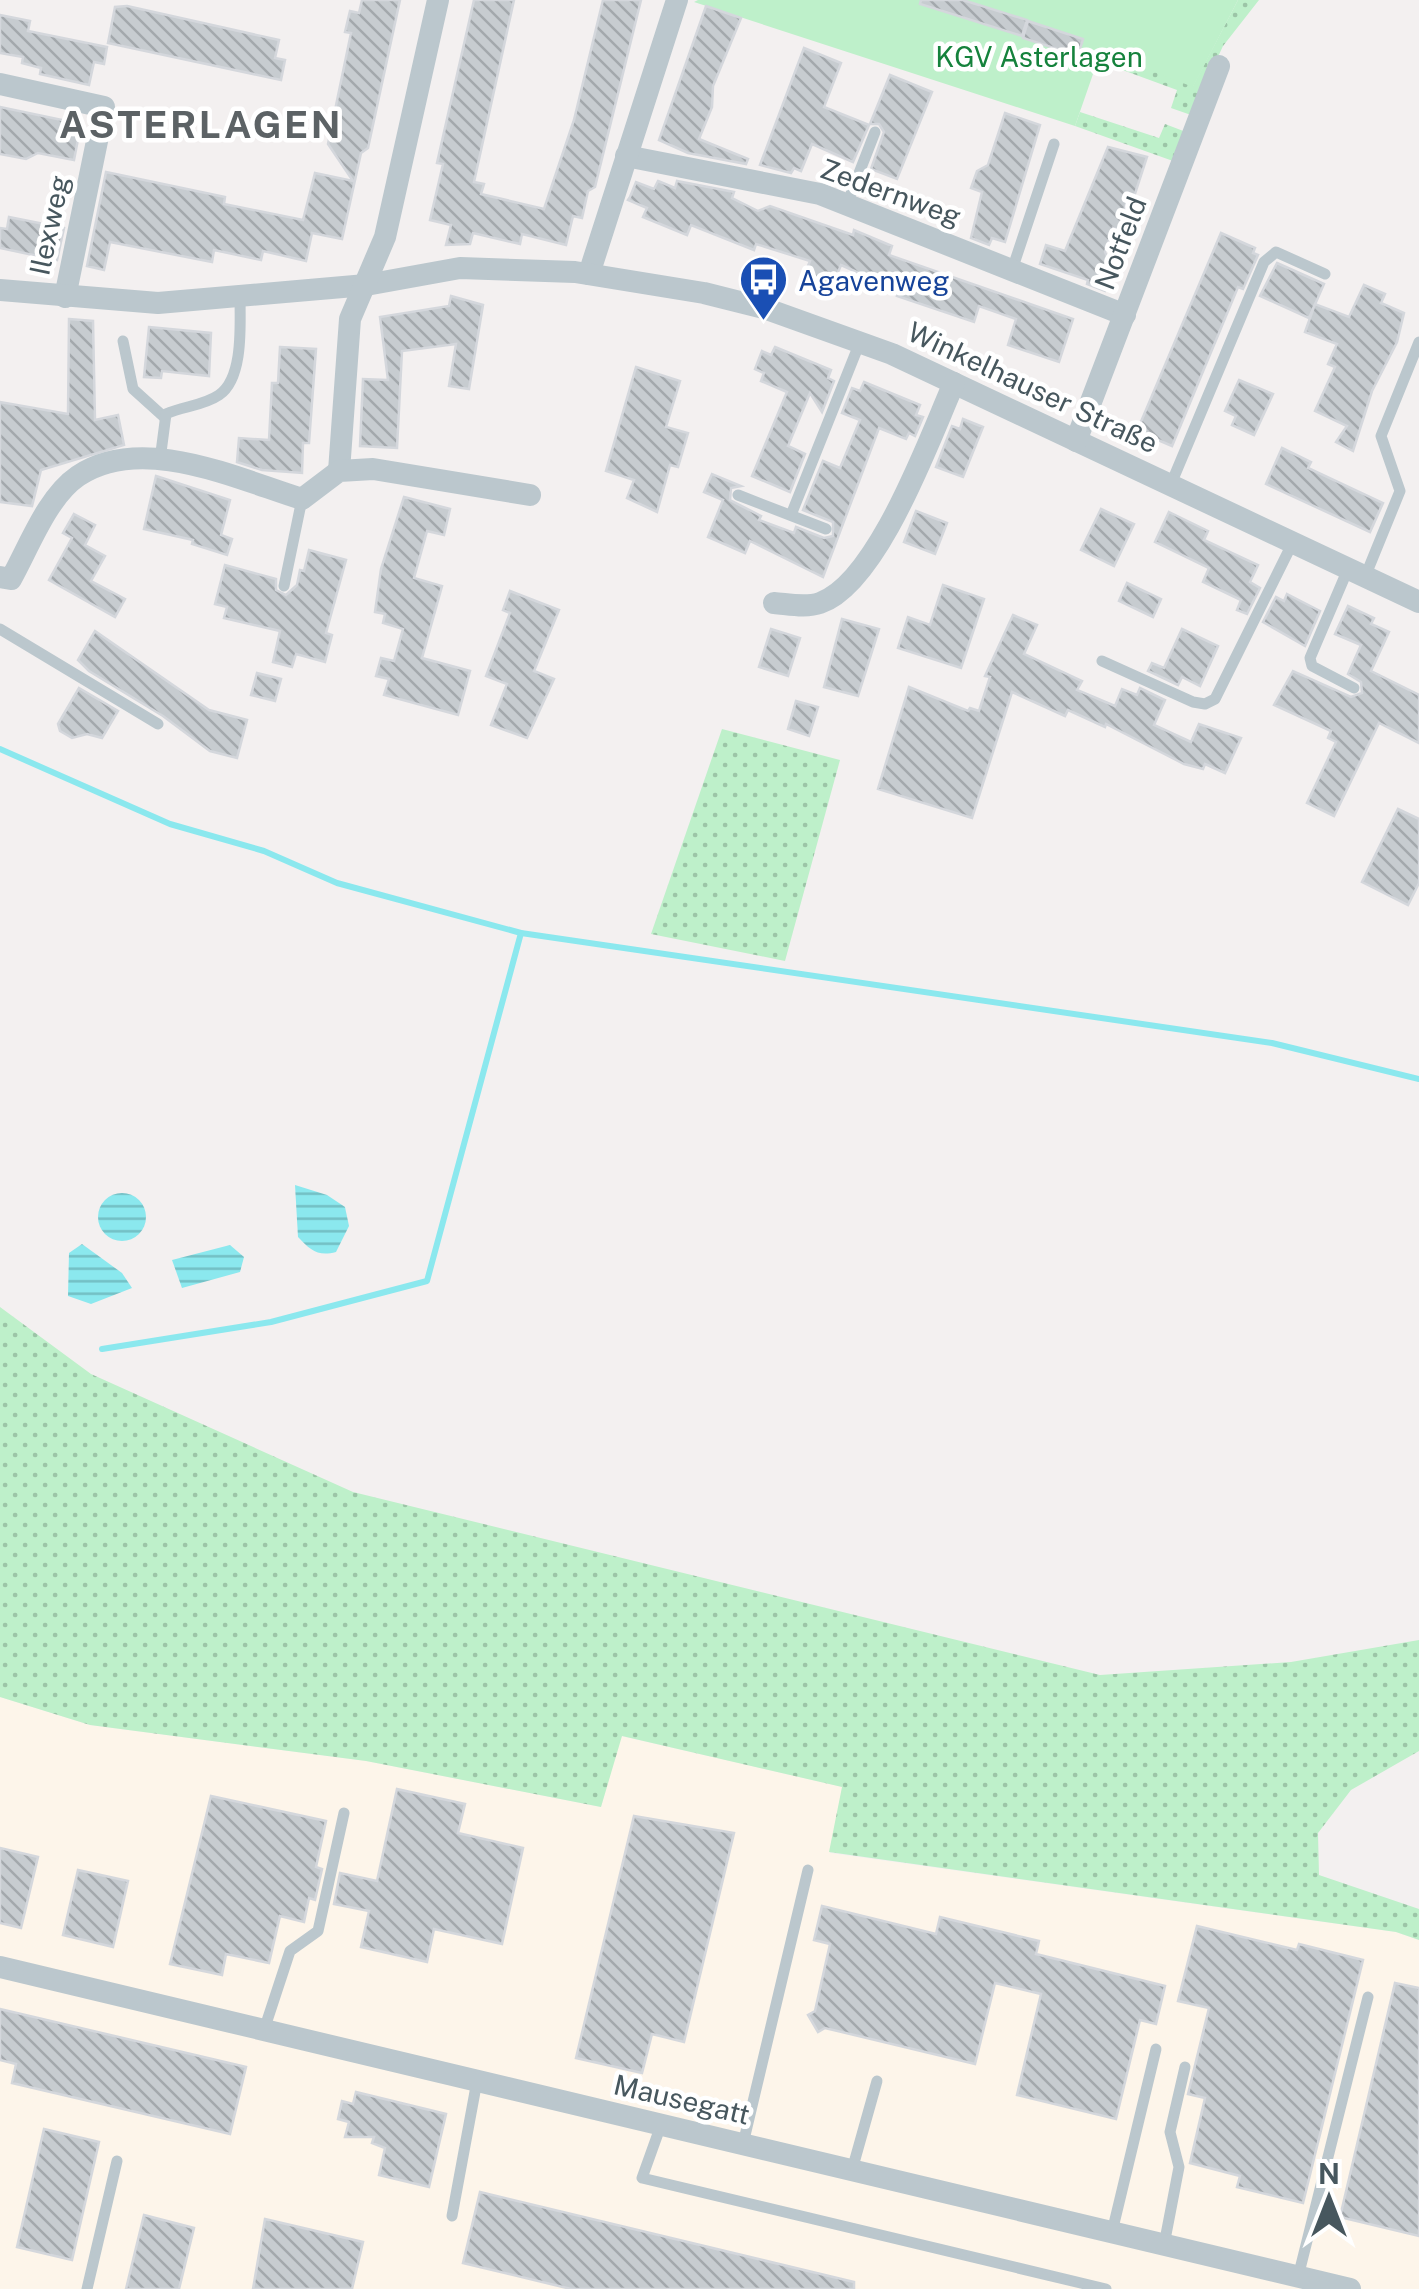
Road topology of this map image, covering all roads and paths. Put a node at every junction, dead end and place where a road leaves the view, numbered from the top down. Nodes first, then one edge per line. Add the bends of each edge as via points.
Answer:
1 (438, 0) edge
2 (677, 0) edge
3 (1219, 66) dead end
4 (0, 84) edge
5 (875, 132) dead end
6 (1054, 144) dead end
7 (626, 156) junction
8 (847, 204) junction
9 (1012, 270) junction
10 (589, 274) junction
11 (1325, 274) dead end
12 (366, 285) junction
13 (0, 290) edge
14 (65, 297) junction
15 (240, 297) junction
16 (1125, 315) junction
17 (123, 340) dead end
18 (860, 342) junction
19 (1419, 342) edge
20 (954, 382) junction
21 (164, 418) junction
22 (1076, 441) junction
23 (160, 460) junction
24 (339, 471) junction
25 (1171, 484) junction
26 (530, 495) dead end
27 (738, 495) dead end
28 (302, 498) junction
29 (791, 515) junction
30 (826, 529) dead end
31 (1292, 544) junction
32 (1356, 573) junction
33 (4, 584) edge
34 (284, 586) dead end
35 (1419, 602) edge
36 (774, 603) dead end
37 (0, 629) edge
38 (1102, 661) dead end
39 (1354, 688) dead end
40 (158, 724) dead end
41 (344, 1813) dead end
42 (808, 1870) dead end
43 (0, 1967) edge
44 (1368, 1997) dead end
45 (264, 2030) junction
46 (1156, 2049) dead end
47 (1184, 2067) dead end
48 (477, 2081) junction
49 (877, 2081) dead end
50 (661, 2125) junction
51 (743, 2144) junction
52 (117, 2161) dead end
53 (852, 2170) junction
54 (452, 2216) dead end
55 (1112, 2232) junction
56 (1164, 2245) junction
57 (1298, 2277) junction
58 (87, 2289) edge
59 (1106, 2289) edge
60 (1350, 2289) edge

1 - 12 street via 385,237
2 - 7 street
3 - 16 street, Notfeld
4 - 14 street, Ilexweg via 104,107
5 - 8 lane
6 - 9 lane
7 - 8 street, Zedernweg
7 - 10 street
8 - 9 street, Zedernweg
9 - 16 street, Zedernweg
10 - 12 street, Winkelhauser Straße via 460,268
10 - 18 street, Winkelhauser Straße via 704,292
11 - 25 lane via 1276,252 1264,262
12 - 15 street, Winkelhauser Straße
12 - 24 street via 350,319
13 - 14 street, Winkelhauser Straße
14 - 15 street, Winkelhauser Straße via 158,303
15 - 21 lane via 228,386
16 - 22 street, Notfeld
17 - 21 lane via 133,389
18 - 20 street, Winkelhauser Straße
18 - 29 lane
19 - 32 lane via 1380,436 1400,491
20 - 22 street, Winkelhauser Straße
20 - 36 street via 898,514 875,547 835,595 818,604
21 - 23 lane
22 - 25 street, Winkelhauser Straße
23 - 28 street
23 - 33 street via 110,462 77,476
24 - 26 street via 373,469
24 - 28 street
25 - 31 street, Winkelhauser Straße
27 - 29 lane
28 - 34 lane
29 - 30 lane
31 - 32 street, Winkelhauser Straße
31 - 38 lane via 1215,698 1192,702
32 - 35 street, Winkelhauser Straße
32 - 39 lane via 1310,658 1312,666
37 - 40 lane
41 - 45 lane via 318,1931 290,1950
42 - 51 lane
43 - 45 street, Mausegatt
44 - 57 lane
45 - 48 street, Mausegatt
46 - 55 lane
47 - 56 lane via 1170,2132 1179,2167
48 - 50 street, Mausegatt
48 - 54 lane
49 - 53 lane
50 - 51 street, Mausegatt
50 - 59 lane via 642,2178
51 - 53 street, Mausegatt
52 - 58 lane
53 - 55 street, Mausegatt
55 - 56 street, Mausegatt
56 - 57 street, Mausegatt
57 - 60 street, Mausegatt

